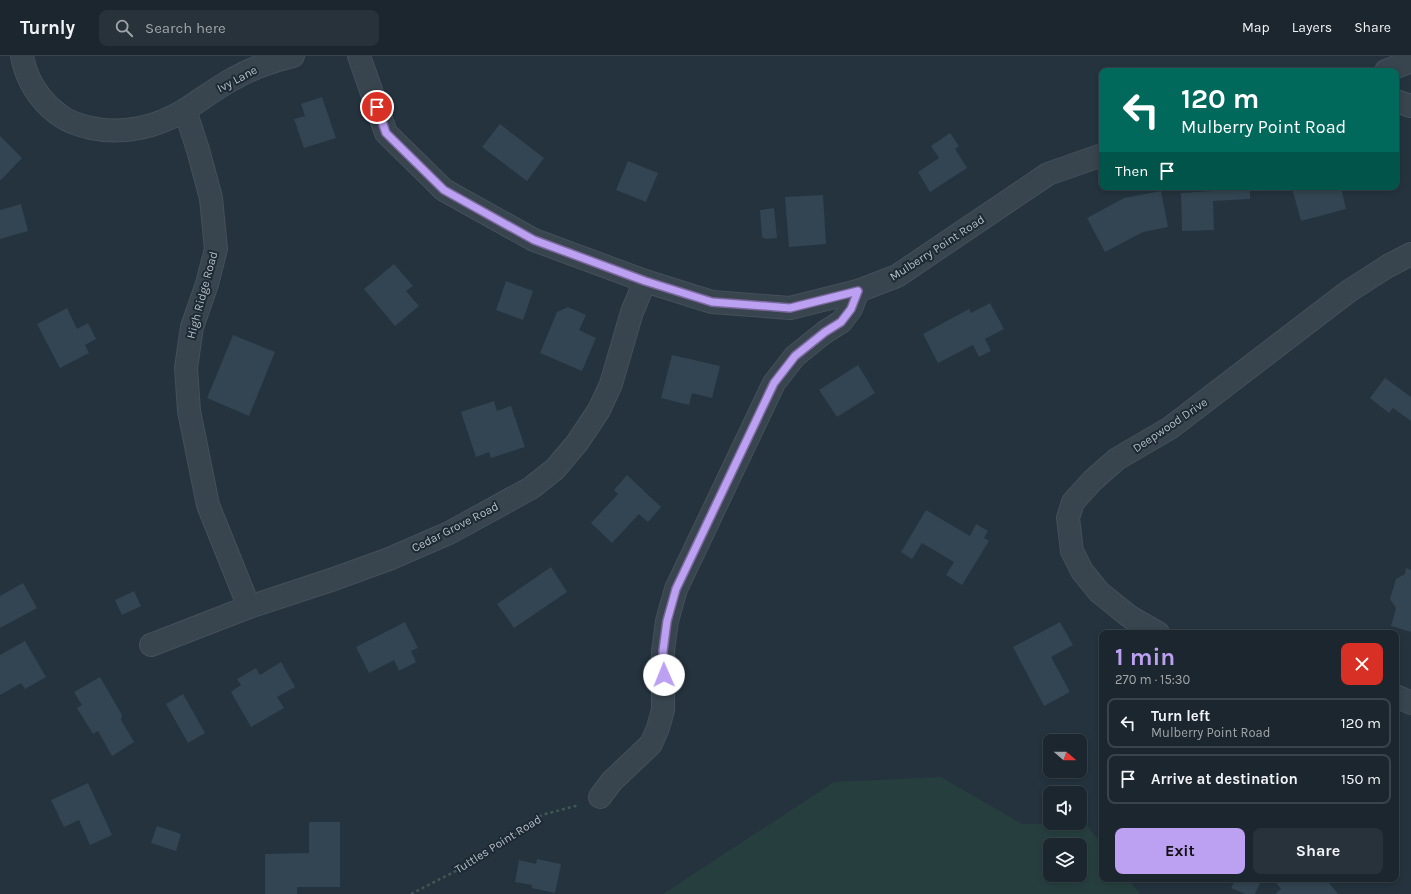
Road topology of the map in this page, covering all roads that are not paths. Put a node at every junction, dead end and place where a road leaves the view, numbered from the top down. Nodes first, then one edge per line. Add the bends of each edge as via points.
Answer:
1 (22, 56) edge
2 (293, 56) edge
3 (359, 56) edge
4 (1411, 61) edge
5 (1394, 68) edge
6 (1399, 102) edge
7 (1411, 106) edge
8 (184, 110) junction
9 (1099, 156) edge
10 (1411, 254) edge
11 (645, 281) junction
12 (858, 291) junction
13 (249, 607) junction
14 (1153, 630) edge
15 (151, 644) dead end
16 (1399, 697) edge
17 (1411, 703) edge
18 (600, 797) road end

1 - 8 street via 34,88 48,107 66,120 104,130 130,130 168,119
2 - 8 street, Ivy Lane via 255,68 234,78
3 - 11 street, Mulberry Point Road via 386,133 444,190 534,240
4 - 5 street
6 - 7 street
8 - 13 street, High Ridge Road via 211,198 216,249 192,327 186,368 189,411 208,505
9 - 12 street, Mulberry Point Road via 1048,174 897,276
10 - 14 street, Deepwood Drive via 1349,292 1170,428 1117,459 1072,502 1068,518 1072,551 1082,571 1099,592 1130,617
11 - 12 street, Mulberry Point Road via 712,302 790,308
11 - 13 street, Cedar Grove Road via 632,312 611,384 599,410 577,443 555,469 531,488 449,533 389,560
12 - 18 street via 851,309 841,322 795,356 774,383 676,589 667,621 663,651 663,710 658,728 651,744 612,781
13 - 15 street, Cedar Grove Road
16 - 17 street

